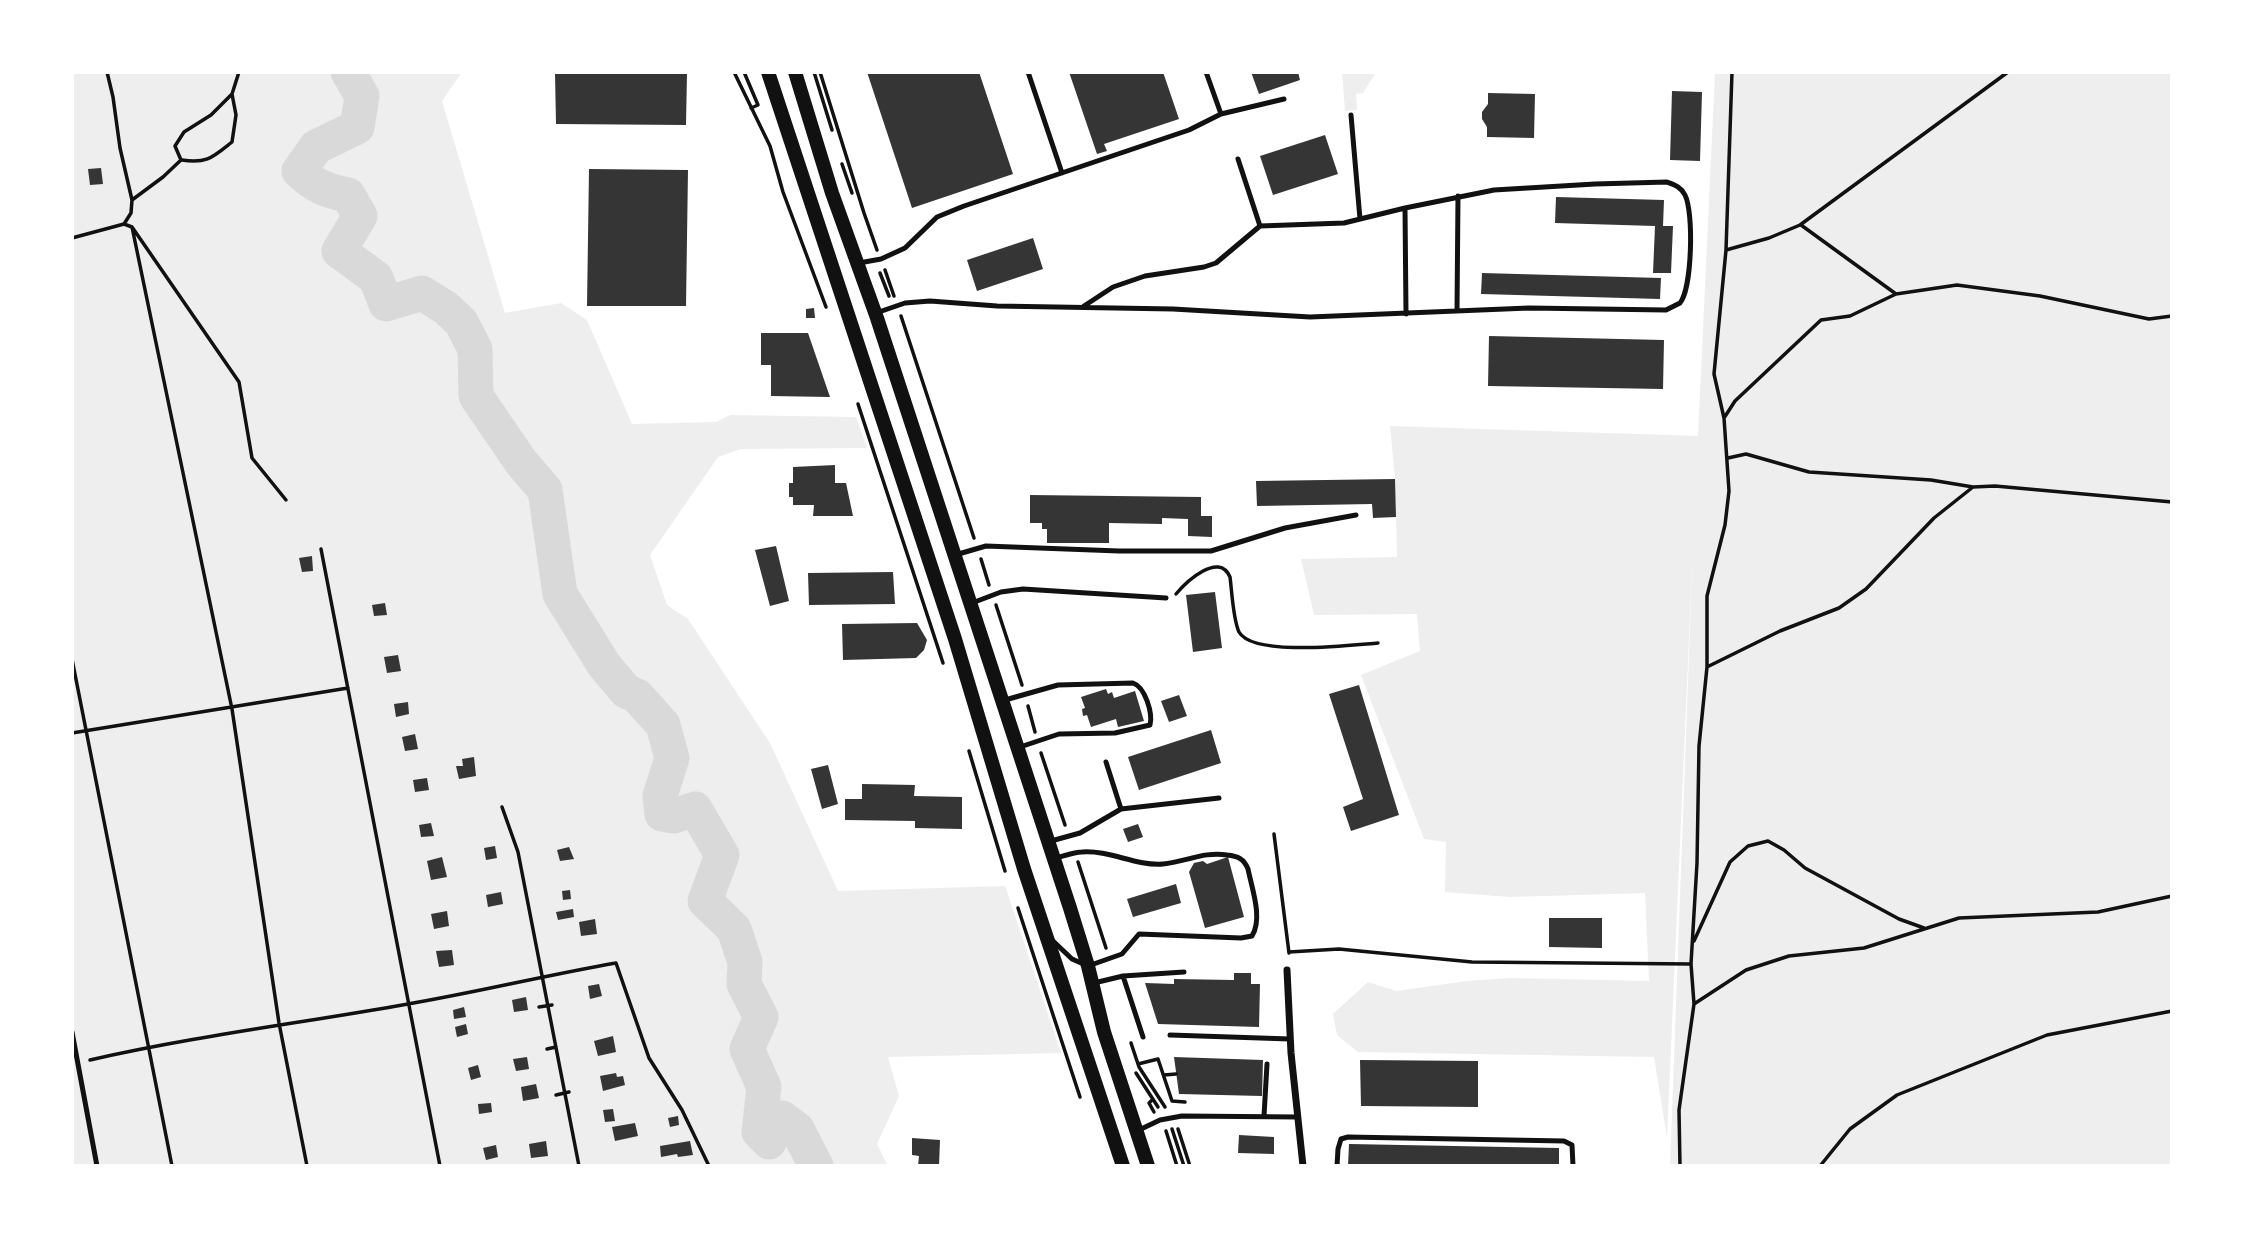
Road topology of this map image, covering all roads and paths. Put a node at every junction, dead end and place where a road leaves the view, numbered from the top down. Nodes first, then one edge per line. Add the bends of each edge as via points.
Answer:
1 (107, 72) edge
2 (239, 72) edge
3 (734, 72) edge
4 (744, 72) edge
5 (768, 72) edge
6 (795, 72) edge
7 (1028, 72) edge
8 (1206, 72) edge
9 (1732, 72) edge
10 (2008, 72) edge
11 (232, 94) junction
12 (1284, 99) dead end
13 (751, 108) junction
14 (1221, 114) junction
15 (1351, 115) dead end
16 (1238, 159) dead end
17 (181, 160) junction
18 (1062, 173) junction
19 (1458, 196) junction
20 (132, 200) junction
21 (1405, 208) junction
22 (1360, 219) junction
23 (124, 224) junction
24 (1800, 225) junction
25 (1259, 226) junction
26 (132, 227) junction
27 (72, 238) edge
28 (1726, 250) junction
29 (858, 264) junction
30 (1896, 294) junction
31 (1084, 306) junction
32 (1457, 312) junction
33 (876, 313) junction
34 (829, 314) dead end
35 (1406, 314) junction
36 (2172, 316) edge
37 (856, 397) dead end
38 (1724, 418) junction
39 (1728, 458) junction
40 (1973, 487) junction
41 (286, 500) dead end
42 (2172, 502) edge
43 (1356, 515) dead end
44 (321, 549) dead end
45 (955, 555) junction
46 (1166, 598) joint
47 (971, 603) junction
48 (1378, 643) dead end
49 (72, 659) edge
50 (1707, 667) junction
51 (945, 670) dead end
52 (348, 688) junction
53 (1002, 701) junction
54 (232, 709) junction
55 (72, 733) edge
56 (85, 733) junction
57 (966, 739) dead end
58 (1017, 748) junction
59 (1106, 762) dead end
60 (1219, 798) dead end
61 (502, 807) dead end
62 (1121, 809) junction
63 (1274, 834) dead end
64 (1048, 842) junction
65 (1053, 859) junction
66 (1008, 880) dead end
67 (2172, 895) edge
68 (1016, 905) dead end
69 (1926, 928) junction
70 (1044, 930) junction
71 (1693, 943) junction
72 (1289, 952) junction
73 (1691, 964) junction
74 (1088, 966) junction
75 (1287, 970) joint
76 (1184, 972) dead end
77 (542, 976) junction
78 (1123, 976) junction
79 (1092, 984) junction
80 (409, 1004) junction
81 (1694, 1004) junction
82 (550, 1005) junction
83 (539, 1007) dead end
84 (2172, 1011) edge
85 (279, 1023) junction
86 (72, 1032) edge
87 (1170, 1035) dead end
88 (1143, 1037) dead end
89 (1290, 1039) junction
90 (557, 1046) junction
91 (148, 1047) junction
92 (547, 1049) dead end
93 (78, 1063) junction
94 (1138, 1064) dead end
95 (1267, 1064) dead end
96 (1176, 1074) dead end
97 (1164, 1075) junction
98 (567, 1092) junction
99 (556, 1095) dead end
100 (1158, 1096) dead end
101 (1083, 1103) dead end
102 (1149, 1103) dead end
103 (1195, 1116) junction
104 (1264, 1116) junction
105 (1298, 1117) junction
106 (1136, 1131) junction
107 (97, 1166) edge
108 (172, 1166) edge
109 (307, 1166) edge
110 (440, 1166) edge
111 (579, 1166) edge
112 (709, 1166) edge
113 (1123, 1166) edge
114 (1148, 1166) edge
115 (1303, 1166) edge
116 (1338, 1166) edge
117 (1573, 1166) edge
118 (1680, 1166) edge
119 (1821, 1166) edge

1 - 20 path
2 - 11 path
3 - 13 path
4 - 13 path via 758,105
5 - 70 main road via 955,639
6 - 29 main road
7 - 18 lane
8 - 14 lane
9 - 28 path
10 - 24 path
11 - 17 path via 184,132 175,146
11 - 17 path via 236,114 232,142 209,160
12 - 14 lane
13 - 34 path
14 - 18 lane via 1189,130
15 - 22 lane
16 - 25 lane
17 - 20 path
18 - 29 lane via 937,218 905,248
19 - 21 lane
19 - 32 lane
19 - 32 lane via 1519,188 1667,182 1684,193 1690,222 1687,288 1673,308
20 - 23 path
21 - 22 lane
21 - 35 lane
22 - 25 lane
23 - 26 path
23 - 27 path
24 - 28 path
24 - 30 path
25 - 31 lane via 1216,263 1145,275 1113,287
26 - 41 path via 239,382 252,458
26 - 54 path
28 - 38 path via 1714,374
29 - 33 main road
30 - 36 path via 1957,285 2040,296 2149,319
30 - 38 path via 1850,316 1821,320 1735,401
31 - 33 lane via 930,301
31 - 35 lane via 1310,317
32 - 35 lane
33 - 45 main road
37 - 51 path
38 - 39 path
39 - 40 path via 1746,454 1808,472
39 - 50 path via 1725,525 1707,596
40 - 42 path
40 - 50 path via 1934,518 1866,589 1839,608
43 - 45 lane via 1285,528 1211,551 986,546
44 - 52 path
45 - 47 main road
46 - 47 lane via 1023,589
46 - 48 path via 1195,575 1223,568 1230,577 1240,632 1253,643 1283,648
47 - 53 main road
49 - 56 path
50 - 71 path via 1699,746
52 - 54 path
52 - 80 path
53 - 58 main road
53 - 58 lane via 1058,685 1133,683 1143,690 1152,719 1150,725 1129,730 1059,734
54 - 56 path
54 - 85 path
55 - 56 path
56 - 91 path
57 - 66 path
58 - 64 main road
59 - 62 lane
60 - 62 lane
61 - 77 path via 518,852
62 - 64 lane via 1080,833
63 - 72 path
64 - 65 main road
65 - 74 main road
65 - 74 lane via 1084,851 1161,864 1225,854 1238,857 1248,869 1257,918 1252,936 1139,934 1122,954
67 - 69 path via 2098,912 1959,918
68 - 101 path
69 - 71 path via 1899,919 1805,868 1768,841 1748,846 1730,862
69 - 81 path via 1864,948 1789,956 1746,970
70 - 74 lane via 1062,951
70 - 113 main road
71 - 73 path
72 - 73 path via 1339,949 1472,962
72 - 75 path
73 - 81 path
74 - 79 main road
75 - 89 street
76 - 78 lane
77 - 80 path
77 - 82 path
77 - 112 path via 617,962 649,1058 682,1110
78 - 79 lane
78 - 88 lane
79 - 106 main road
80 - 85 path
80 - 110 path
81 - 118 path via 1679,1110
82 - 83 path
82 - 90 path
84 - 119 path via 2047,1035 1897,1095 1850,1129
85 - 91 path
85 - 109 path
86 - 93 lane
87 - 89 lane
89 - 105 street
90 - 92 path
90 - 98 path
91 - 93 path
91 - 108 path
93 - 107 lane
94 - 97 path via 1158,1059
95 - 104 lane
96 - 97 path
97 - 103 path via 1172,1101 1194,1102
98 - 99 path
98 - 111 path
100 - 102 path
103 - 104 lane
103 - 106 lane via 1166,1119
104 - 105 lane
105 - 115 street
106 - 114 main road
116 - 117 lane via 1339,1144 1348,1137 1564,1141 1572,1145

